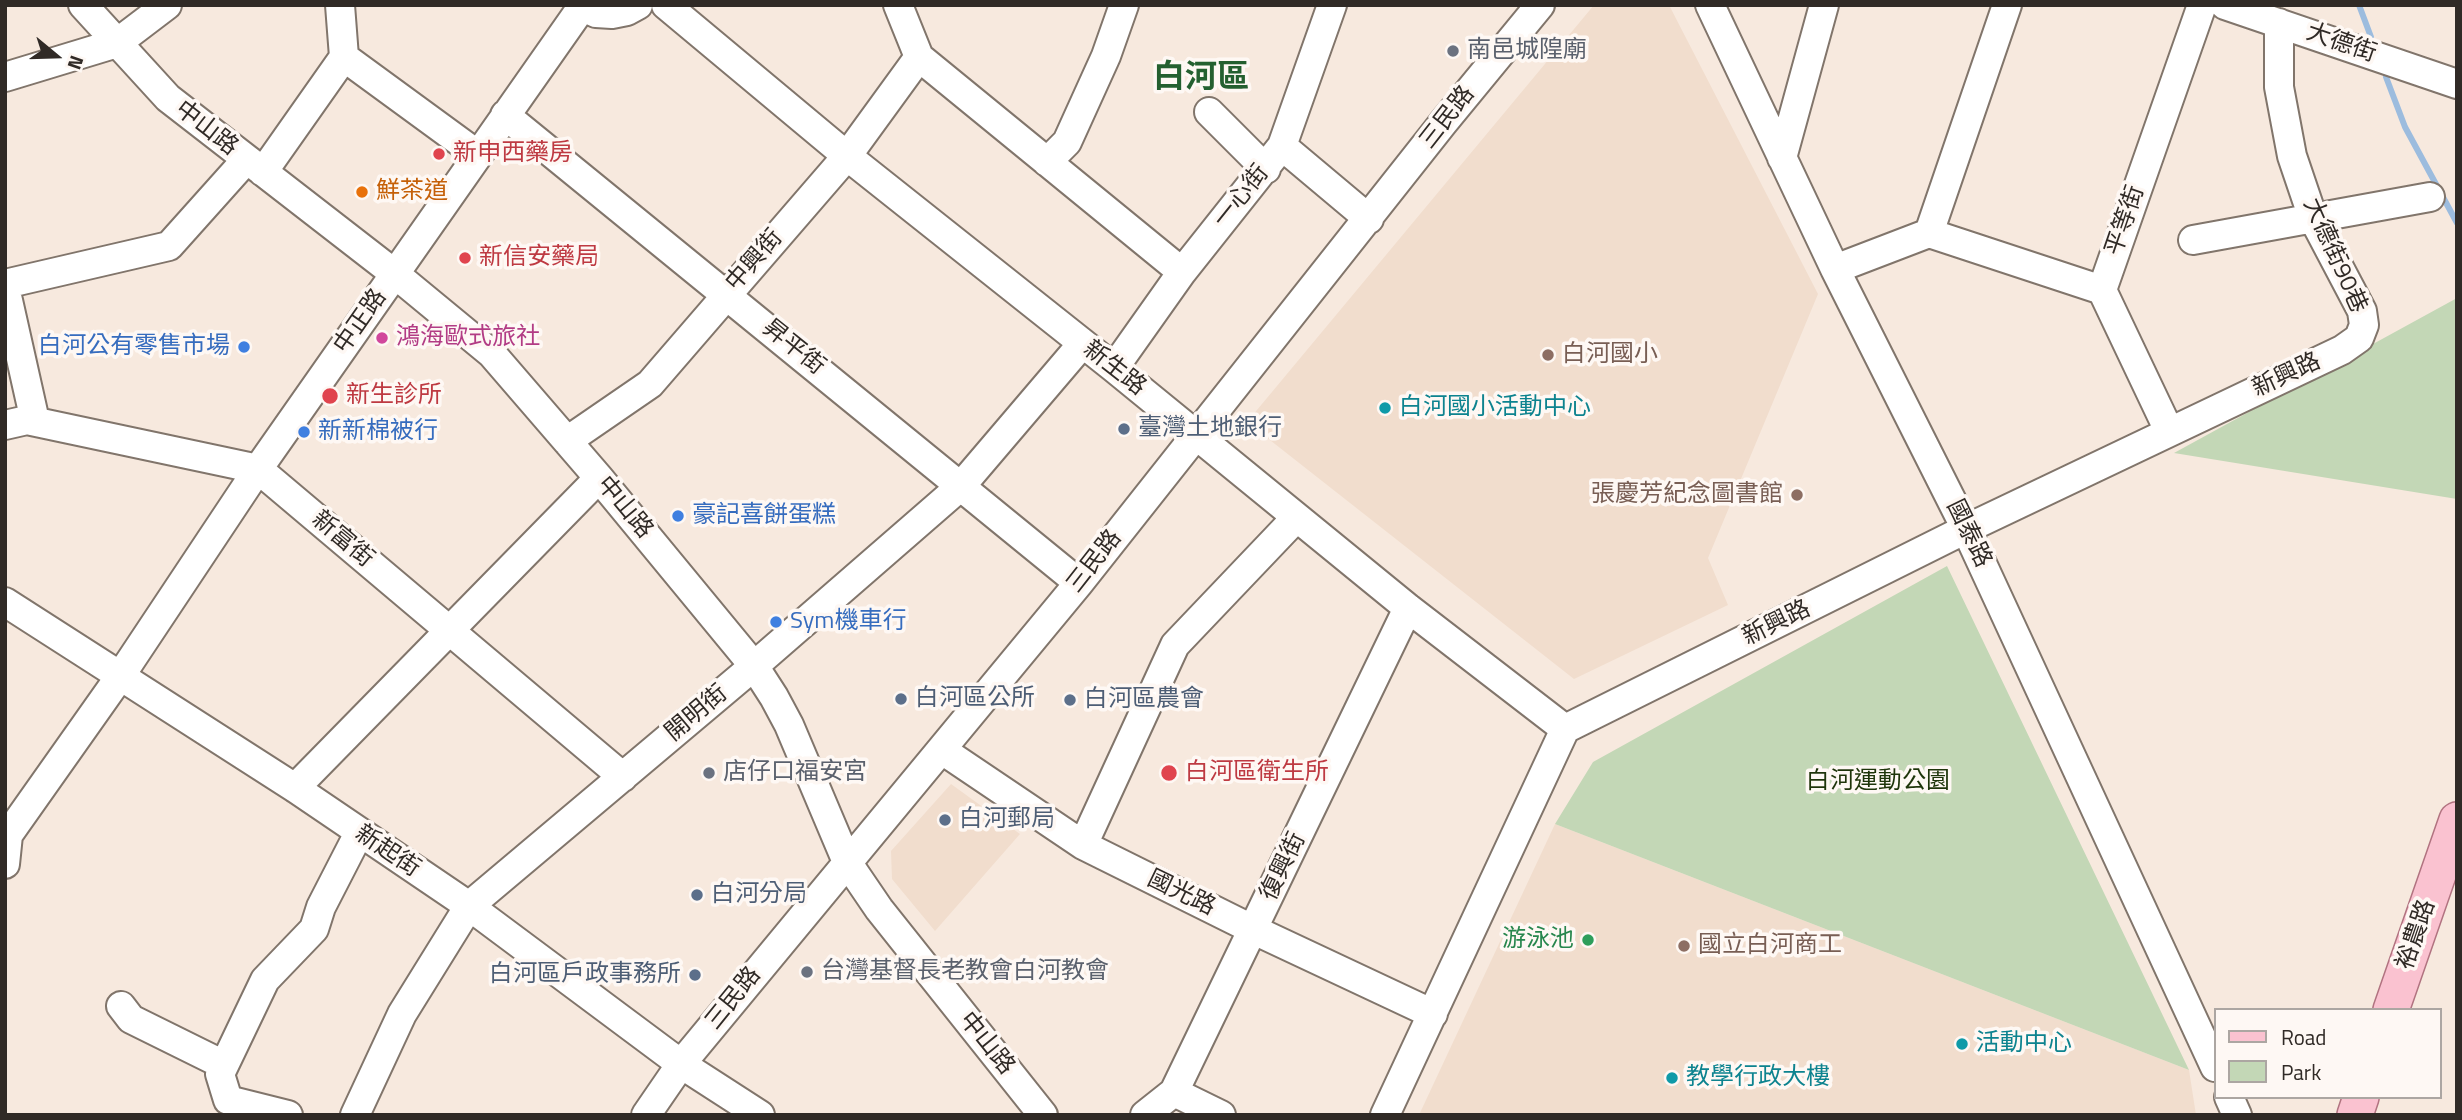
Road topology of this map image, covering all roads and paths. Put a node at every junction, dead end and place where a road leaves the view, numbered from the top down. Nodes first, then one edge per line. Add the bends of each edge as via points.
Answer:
1 (83, 5) edge
2 (167, 5) edge
3 (340, 5) edge
4 (638, 5) edge
5 (666, 5) edge
6 (898, 5) edge
7 (1124, 5) edge
8 (1332, 5) edge
9 (1710, 5) edge
10 (1825, 5) edge
11 (2007, 5) edge
12 (2202, 5) edge
13 (2225, 5) edge
14 (581, 6) edge
15 (1529, 7) edge
16 (2279, 23) junction
17 (117, 43) junction
18 (344, 57) junction
19 (919, 57) junction
20 (5, 77) edge
21 (2457, 84) edge
22 (1209, 112) dead end
23 (505, 115) junction
24 (1282, 146) junction
25 (478, 155) junction
26 (848, 156) junction
27 (1782, 159) junction
28 (1047, 162) junction
29 (255, 166) junction
30 (1266, 169) junction
31 (2431, 197) dead end
32 (2313, 218) junction
33 (1369, 219) junction
34 (1929, 233) junction
35 (2193, 240) dead end
36 (1835, 269) junction
37 (1182, 272) junction
38 (395, 274) junction
39 (5, 286) edge
40 (2102, 290) junction
41 (726, 294) junction
42 (2364, 325) joint
43 (1082, 344) junction
44 (1114, 368) junction
45 (35, 421) junction
46 (5, 425) edge
47 (2169, 431) junction
48 (1196, 435) junction
49 (567, 441) junction
50 (258, 469) junction
51 (599, 478) junction
52 (961, 486) junction
53 (1296, 518) junction
54 (1966, 530) junction
55 (1079, 583) junction
56 (5, 602) edge
57 (1408, 608) junction
58 (449, 631) junction
59 (754, 666) junction
60 (121, 675) junction
61 (1565, 729) junction
62 (942, 750) junction
63 (622, 777) junction
64 (295, 788) junction
65 (2457, 820) edge
66 (359, 833) junction
67 (1083, 845) junction
68 (847, 862) junction
69 (5, 864) edge
70 (469, 906) junction
71 (1254, 930) junction
72 (121, 1006) dead end
73 (2392, 1008) edge
74 (1433, 1014) junction
75 (681, 1064) junction
76 (224, 1065) junction
77 (2214, 1065) edge
78 (1174, 1093) junction
79 (2230, 1099) edge
80 (288, 1115) edge
81 (355, 1115) edge
82 (646, 1115) edge
83 (760, 1115) edge
84 (1043, 1115) edge
85 (1145, 1115) edge
86 (1221, 1115) edge
87 (1385, 1115) edge
88 (2239, 1115) edge

1 - 17 street, 中山路
2 - 17 street
3 - 18 street
4 - 14 street via 612,14
5 - 26 street, 新生路
6 - 19 street
7 - 28 street via 1067,142
8 - 24 street, 一心街
9 - 27 street, 國泰路
10 - 27 street
11 - 34 street
12 - 40 street, 平等街
13 - 16 street, 大德街
14 - 23 street, 中正路
15 - 33 street, 三民路
16 - 21 street, 大德街
16 - 32 street, 大德街90巷 via 2279,87 2292,156
17 - 20 street
17 - 29 street, 中山路 via 168,98
18 - 25 street
18 - 29 street
19 - 26 street, 中興街
19 - 28 street
22 - 30 street
23 - 25 street, 中正路
23 - 41 street, 昇平街
24 - 30 street, 一心街
24 - 33 street
25 - 38 street, 中正路
26 - 41 street, 中興街
26 - 43 street, 新生路
27 - 36 street, 國泰路
28 - 37 street
29 - 38 street, 中山路
29 - 39 street via 169,246
30 - 37 street, 一心街
31 - 32 street
32 - 35 street
32 - 42 street, 大德街90巷 via 2356,296
33 - 48 street, 三民路
34 - 36 street
34 - 40 street
36 - 54 street, 國泰路
37 - 44 street, 一心街
38 - 49 street, 中山路 via 492,354
38 - 50 street, 中正路
39 - 45 street
40 - 47 street
41 - 49 street, 中興街 via 650,384
41 - 52 street, 昇平街
42 - 47 street, 新興路 via 2360,338 2342,350
43 - 44 street, 新生路
43 - 52 street, 開明街
44 - 48 street, 新生路
45 - 46 street, 新富街
45 - 50 street, 新富街
47 - 54 street, 新興路
48 - 53 street, 新生路
48 - 55 street, 三民路
49 - 51 street, 中山路
50 - 58 street, 新富街
50 - 60 street, 中正路
51 - 58 street
51 - 59 street, 中山路
52 - 55 street, 昇平街
52 - 59 street, 開明街
53 - 57 street, 新生路
53 - 67 street via 1175,645
54 - 61 street, 新興路
54 - 77 street, 國泰路
55 - 62 street, 三民路
56 - 60 street, 新起街
57 - 61 street, 新生路
57 - 71 street, 復興街
58 - 63 street, 新富街
58 - 64 street
59 - 63 street, 開明街
59 - 68 street, 中山路 via 789,724
60 - 64 street, 新起街
60 - 69 street, 中正路 via 8,835
61 - 74 street
62 - 67 street, 國光路
62 - 68 street, 三民路
63 - 70 street, 開明街
64 - 66 street, 新起街
65 - 73 main road, 裕農路
66 - 70 street, 新起街
66 - 76 street via 314,929 265,981
67 - 71 street, 國光路
68 - 75 street, 三民路
68 - 84 street, 中山路 via 878,909
70 - 75 street, 新起街
70 - 81 street, 開明街 via 402,1014
71 - 74 street, 國光路
71 - 78 street, 復興街
72 - 76 street via 131,1019
74 - 87 street
75 - 82 street, 三民路
75 - 83 street, 新起街
76 - 80 street via 220,1074 228,1100
78 - 85 street, 復興街
78 - 86 street
79 - 88 street

